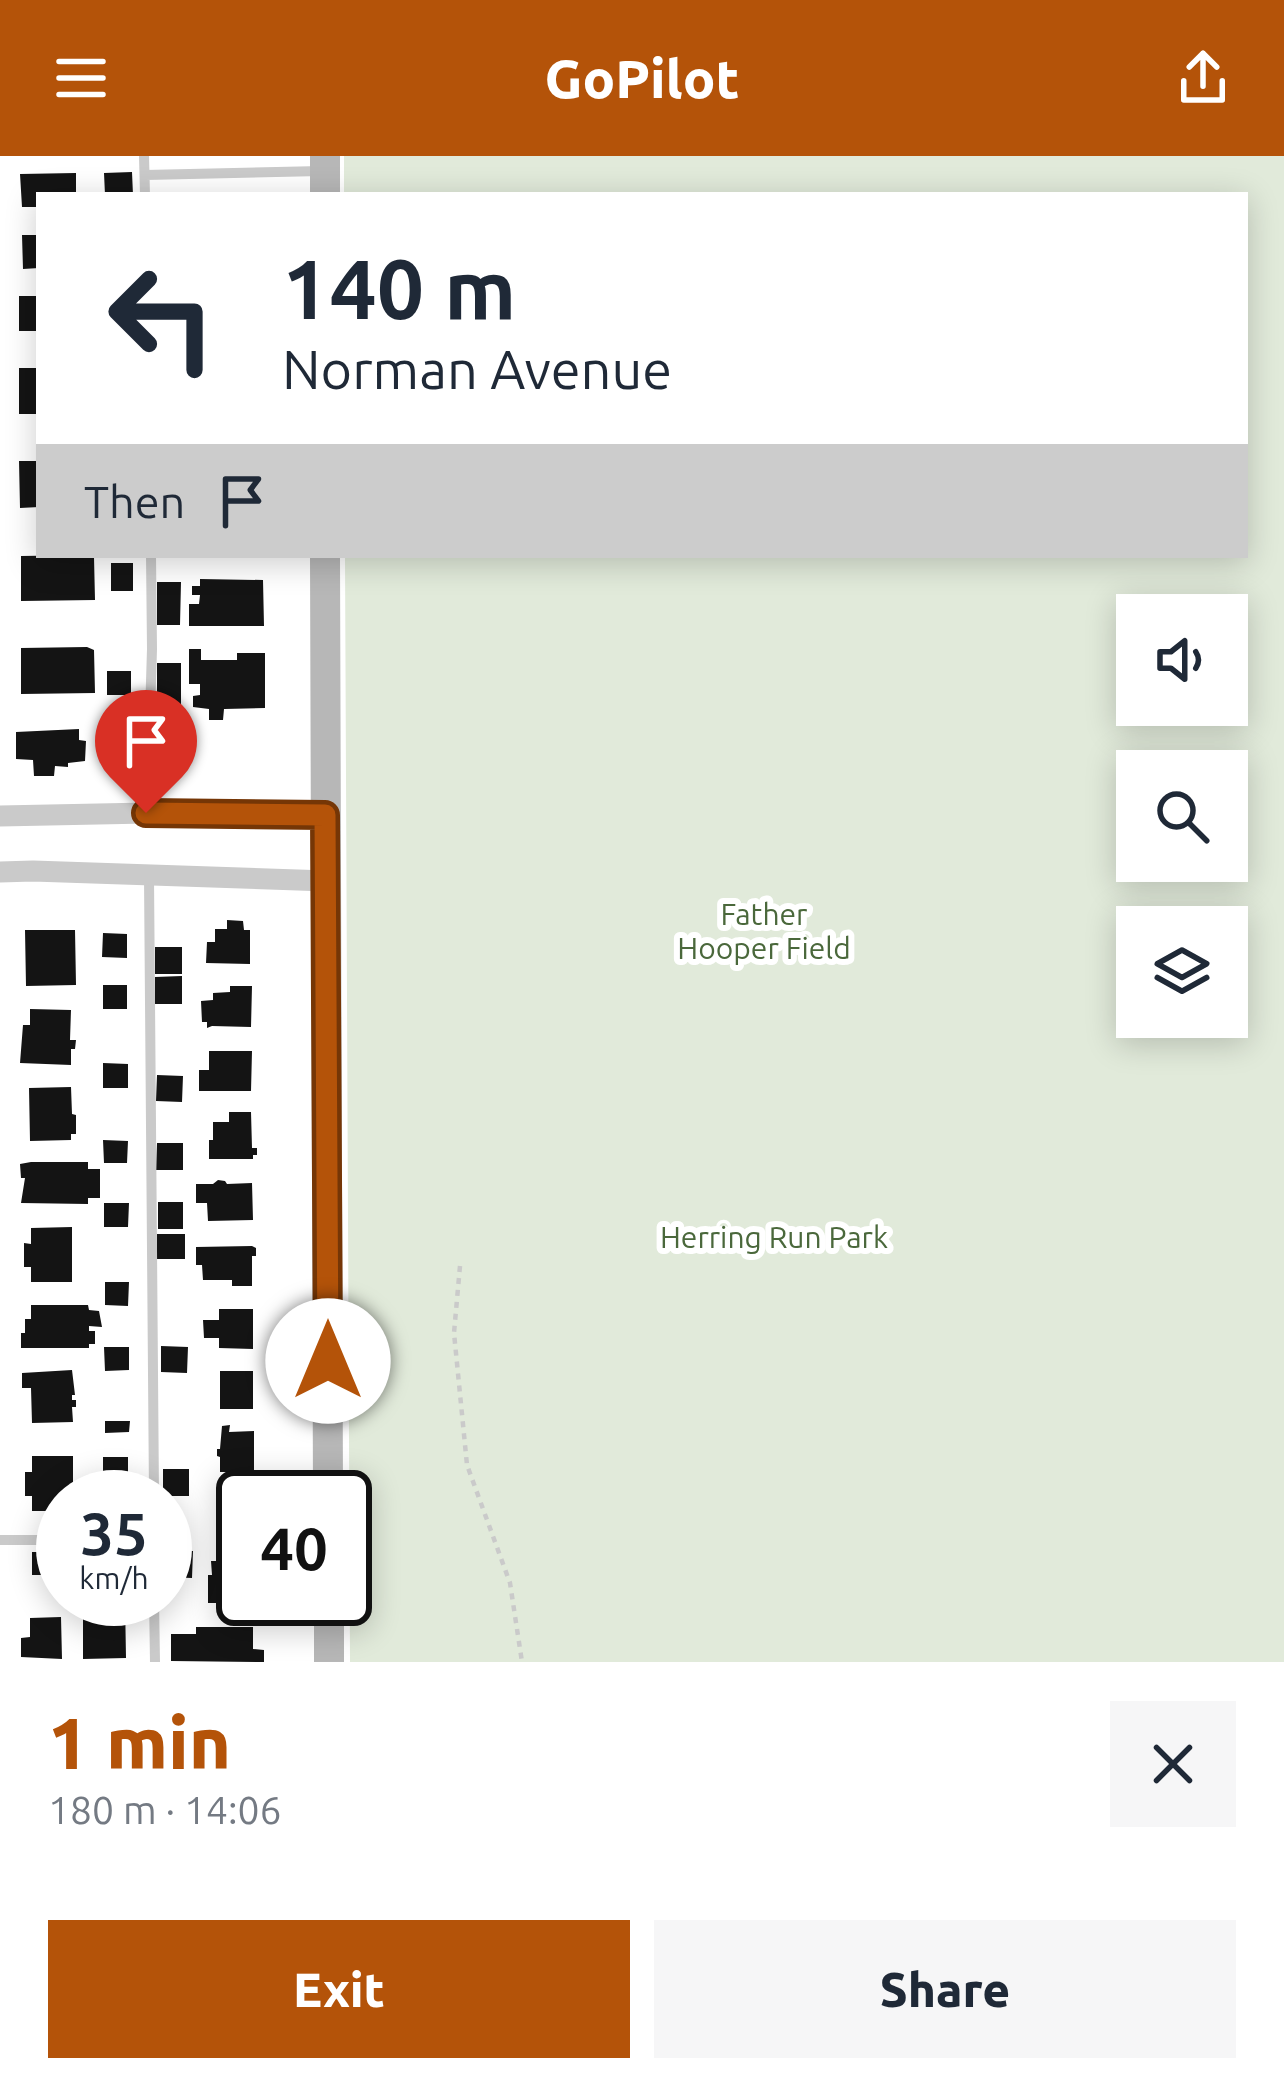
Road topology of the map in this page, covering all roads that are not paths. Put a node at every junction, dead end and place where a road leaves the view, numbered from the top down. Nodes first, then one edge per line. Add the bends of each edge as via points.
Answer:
1 (144, 156) edge
2 (260, 156) edge
3 (260, 171) junction
4 (325, 174) edge
5 (145, 176) junction
6 (146, 192) edge
7 (151, 558) edge
8 (325, 558) edge
9 (146, 813) junction
10 (0, 815) edge
11 (325, 815) junction
12 (0, 872) edge
13 (149, 877) junction
14 (327, 881) junction
15 (154, 1470) edge
16 (328, 1470) edge
17 (0, 1540) edge
18 (36, 1540) edge
19 (154, 1626) edge
20 (329, 1626) edge
21 (155, 1662) edge
22 (329, 1662) edge

1 - 5 lane
2 - 3 lane
3 - 4 lane
3 - 5 lane
5 - 6 lane
7 - 9 lane
8 - 11 street
9 - 10 street
9 - 11 street
11 - 14 street
12 - 13 street
13 - 14 street
13 - 15 lane
14 - 16 street
17 - 18 lane
19 - 21 lane
20 - 22 street

